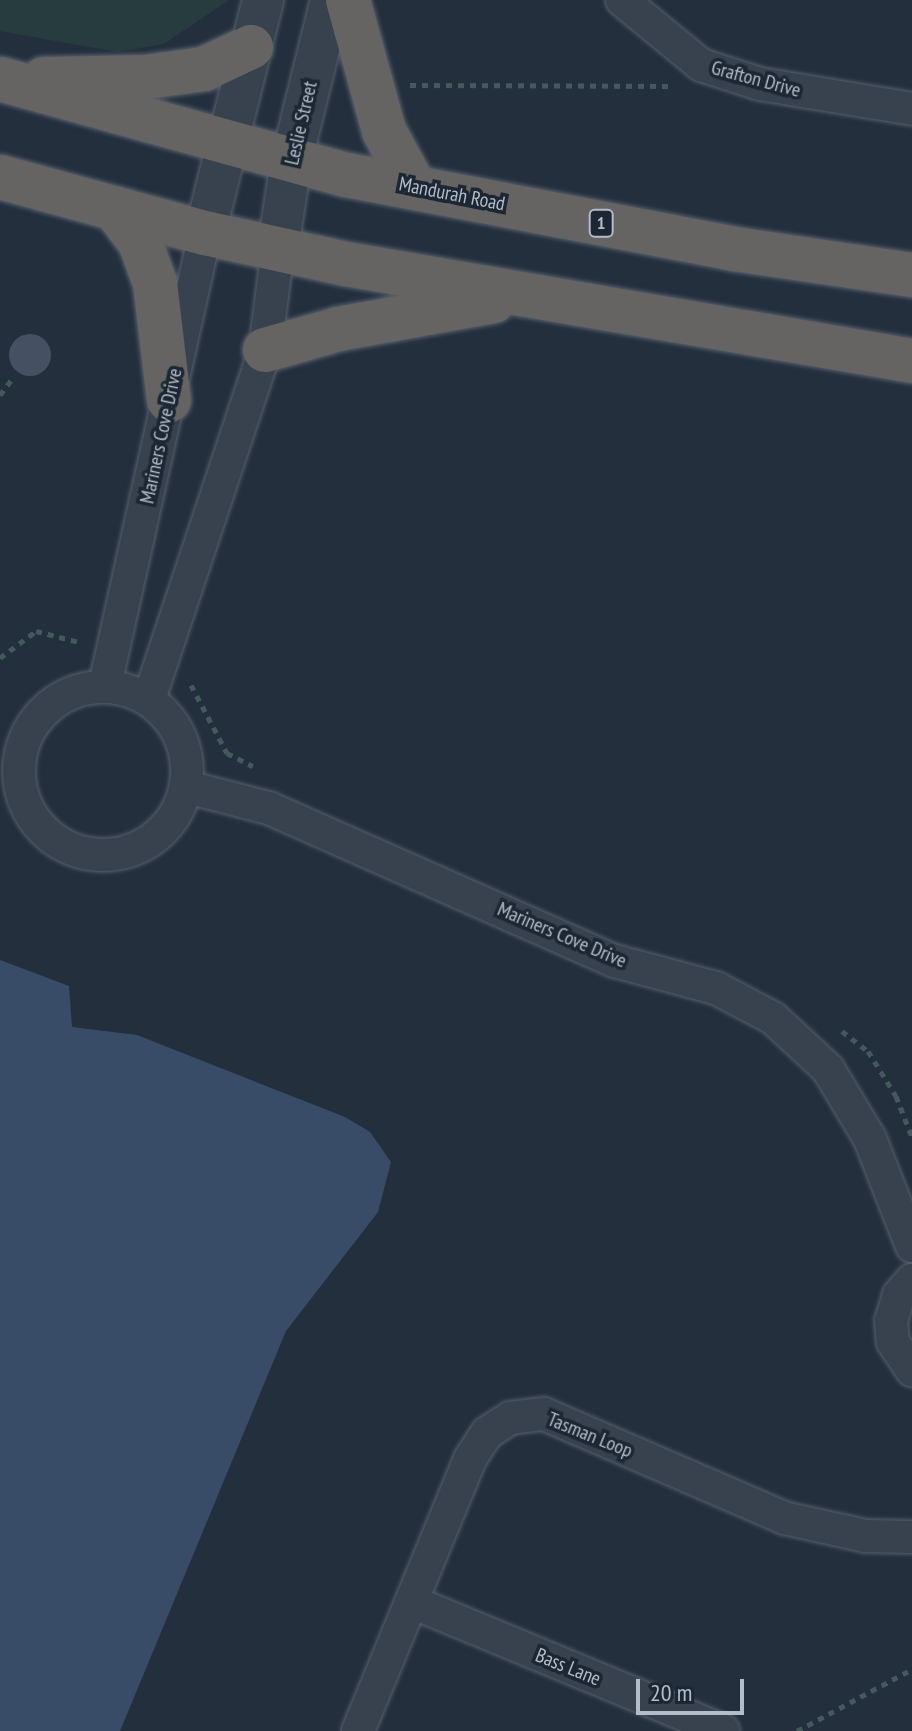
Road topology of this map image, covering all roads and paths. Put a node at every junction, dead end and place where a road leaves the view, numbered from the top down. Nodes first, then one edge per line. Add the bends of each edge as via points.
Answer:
1 (263, 0) edge
2 (331, 0) edge
3 (348, 0) edge
4 (622, 0) edge
5 (251, 47) junction
6 (1, 80) edge
7 (681, 86) dead end
8 (378, 105) junction
9 (912, 109) edge
10 (228, 146) junction
11 (291, 162) junction
12 (0, 177) edge
13 (414, 186) junction
14 (114, 208) junction
15 (205, 233) junction
16 (278, 248) junction
17 (912, 275) edge
18 (527, 296) junction
19 (265, 350) junction
20 (912, 361) edge
21 (13, 378) dead end
22 (0, 395) edge
23 (169, 400) junction
24 (105, 685) junction
25 (149, 699) junction
26 (12, 734) edge
27 (187, 787) junction
28 (912, 1246) edge
29 (912, 1280) edge
30 (912, 1370) edge
31 (912, 1537) edge
32 (412, 1602) junction
33 (912, 1669) edge
34 (358, 1731) edge
35 (723, 1731) edge
36 (797, 1731) edge

1 - 5 street
2 - 11 street, Leslie Street
3 - 8 highway
4 - 9 street, Grafton Drive via 701,65 760,84
5 - 6 highway via 204,69 146,77
5 - 10 street
6 - 10 highway, Mandurah Road / 1
7 - 8 path via 410,85
8 - 13 highway via 384,131
10 - 11 highway, Mandurah Road / 1
10 - 15 street
11 - 13 highway, Mandurah Road / 1
11 - 16 street, Leslie Street
12 - 14 highway
13 - 17 highway, Mandurah Road / 1 via 734,249
14 - 15 highway
14 - 23 highway via 140,242 155,283
15 - 16 highway
15 - 23 street, Mariners Cove Drive
16 - 18 highway
16 - 19 street
18 - 19 highway via 338,329
18 - 20 highway
19 - 25 street
21 - 22 path
23 - 24 street, Mariners Cove Drive
24 - 25 street
24 - 26 street via 80,689
25 - 27 street via 173,722 187,753
26 - 27 street via 26,807 48,836 79,852 114,855 148,844 174,819
27 - 28 street, Mariners Cove Drive via 269,808 615,961 716,988 773,1018 828,1069 870,1139
29 - 30 street via 899,1295 891,1321 893,1342
31 - 32 street, Tasman Loop via 865,1536 784,1518 544,1414 510,1418 487,1433 470,1459
32 - 34 street, Tasman Loop
32 - 35 street, Bass Lane
33 - 36 path

